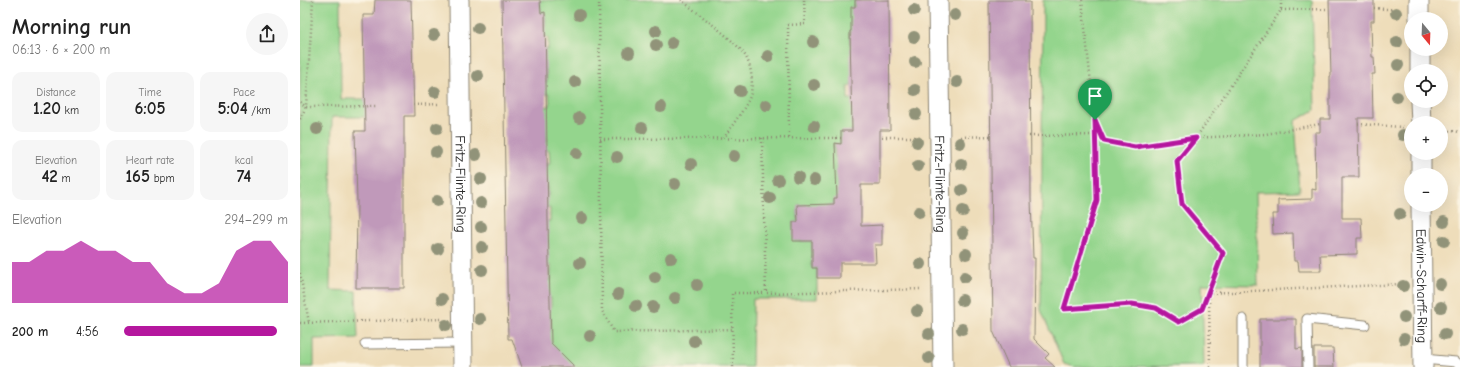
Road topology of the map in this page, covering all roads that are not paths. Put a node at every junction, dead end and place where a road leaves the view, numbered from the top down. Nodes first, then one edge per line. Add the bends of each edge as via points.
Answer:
1 (459, 0) edge
2 (938, 0) edge
3 (1422, 212) edge
4 (1244, 319) dead end
5 (1365, 324) dead end
6 (463, 343) junction
7 (365, 344) dead end
8 (1423, 363) edge
9 (1460, 366) edge
10 (463, 367) edge
11 (943, 367) edge
12 (1244, 367) edge
13 (1308, 367) edge

1 - 6 street, Fritz-Flinte-Ring
2 - 11 street, Fritz-Flinte-Ring
3 - 8 street, Edwin-Scharff-Ring
4 - 12 lane
5 - 13 lane via 1307,319
6 - 7 lane
6 - 10 street, Fritz-Flinte-Ring
8 - 9 lane via 1456,362

